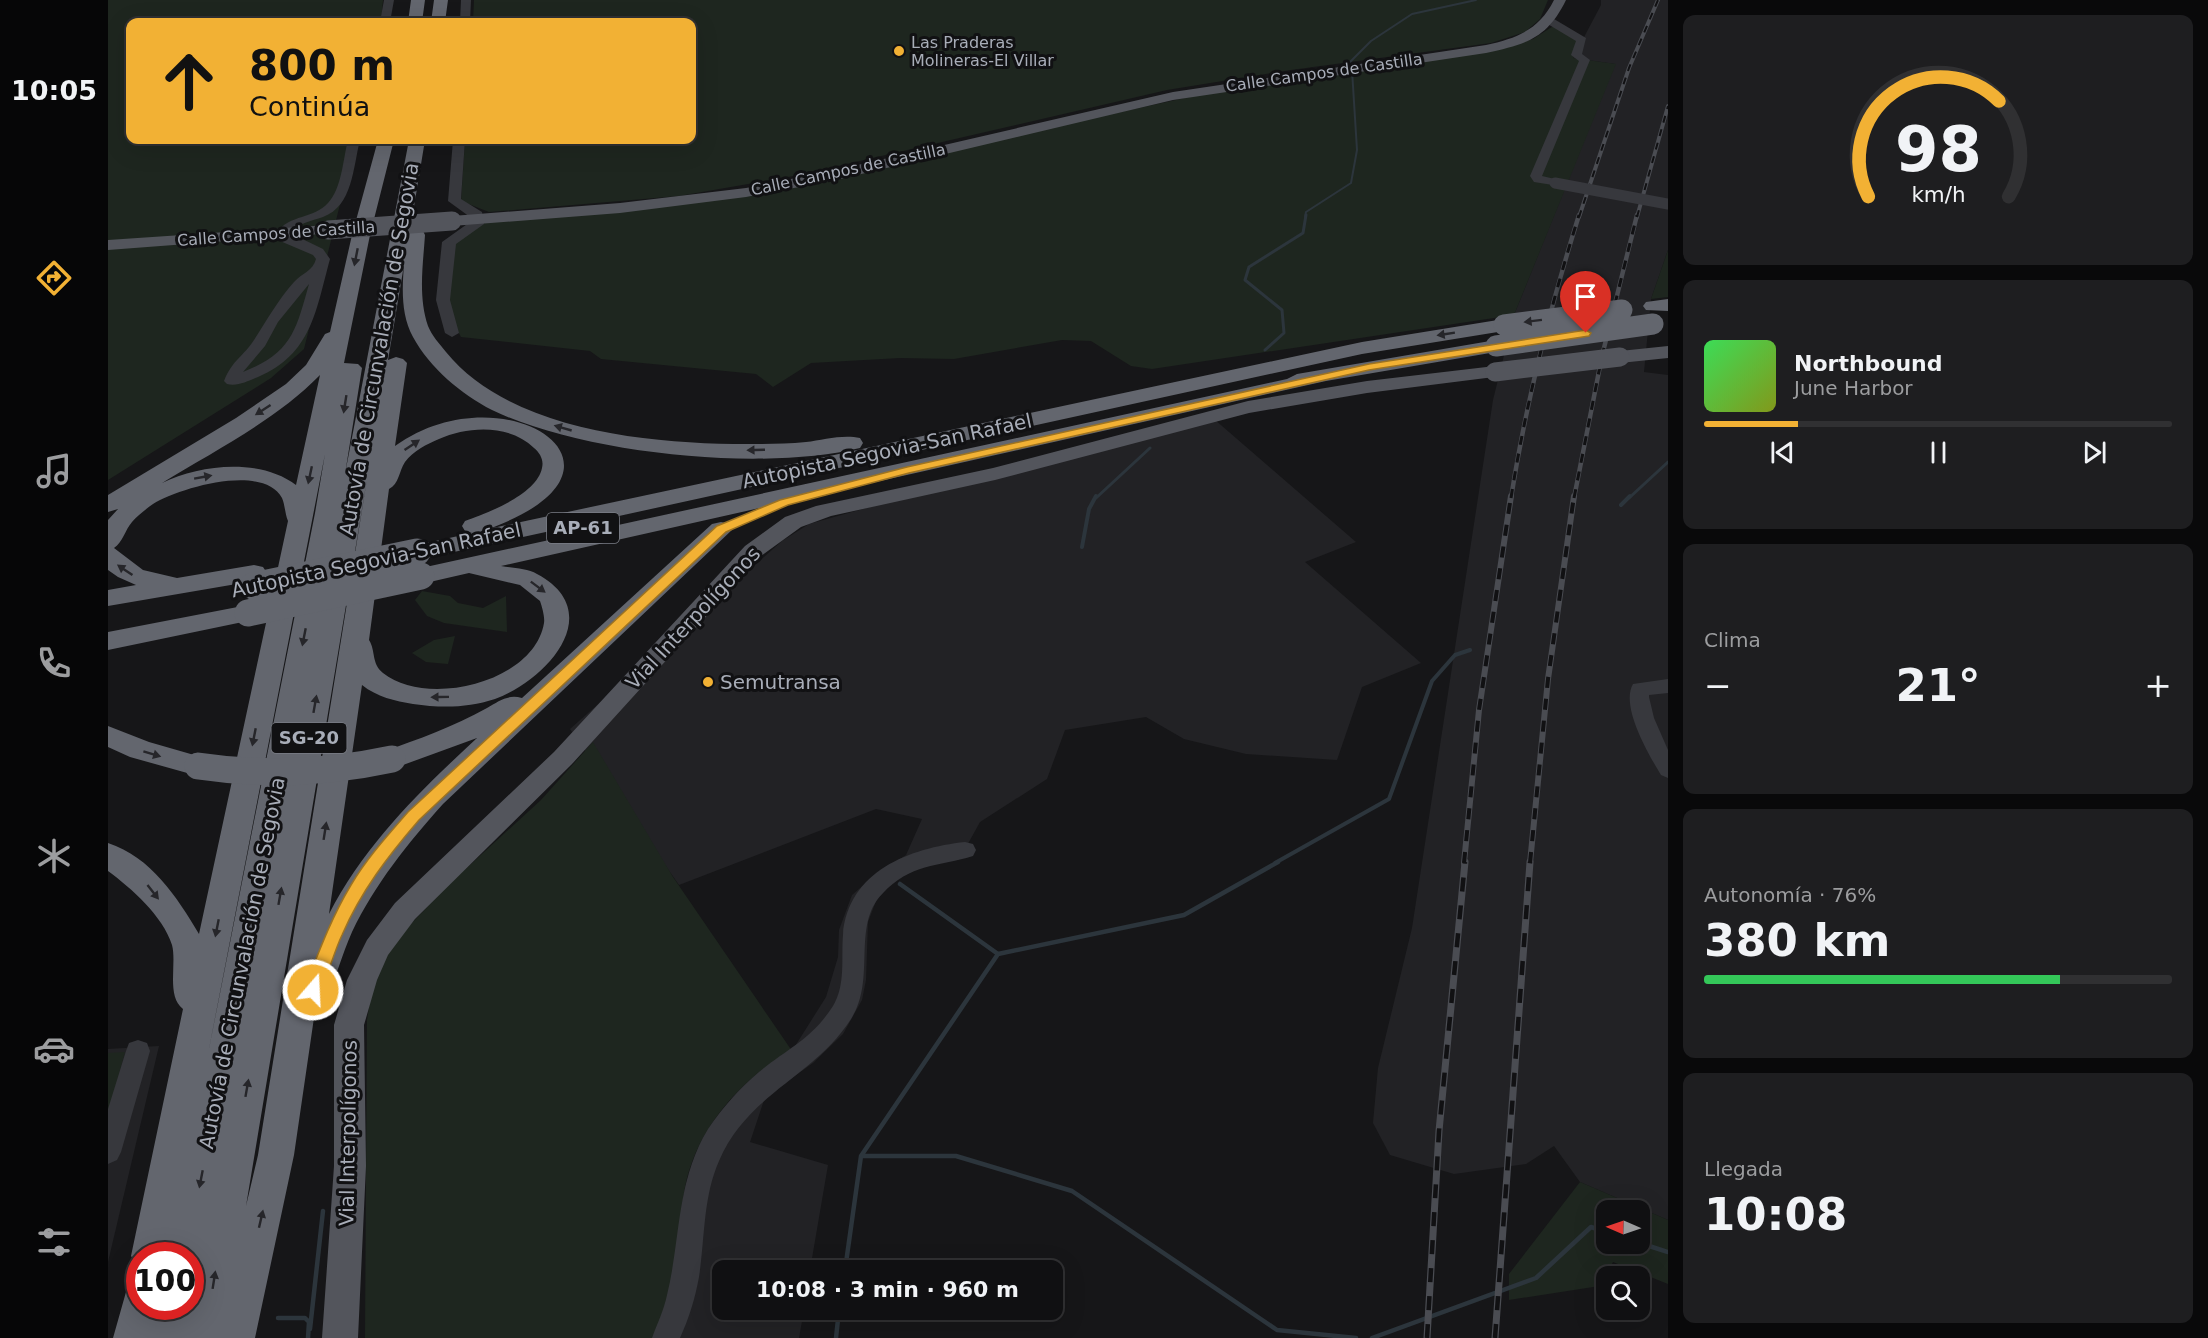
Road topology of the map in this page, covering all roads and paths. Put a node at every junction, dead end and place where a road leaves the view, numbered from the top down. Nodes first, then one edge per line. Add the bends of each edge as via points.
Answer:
1 (389, 0) edge
2 (418, 0) edge
3 (441, 0) edge
4 (1560, 0) edge
5 (466, 2) edge
6 (386, 18) edge
7 (416, 18) edge
8 (439, 18) edge
9 (465, 18) edge
10 (1550, 21) junction
11 (353, 144) edge
12 (385, 144) edge
13 (393, 144) edge
14 (416, 144) edge
15 (427, 144) edge
16 (459, 144) edge
17 (1668, 204) edge
18 (477, 219) junction
19 (283, 233) junction
20 (416, 235) junction
21 (108, 245) edge
22 (320, 269) junction
23 (349, 295) junction
24 (1661, 315) edge
25 (452, 333) dead end
26 (1668, 352) edge
27 (1365, 357) junction
28 (1001, 415) junction
29 (190, 456) junction
30 (907, 470) junction
31 (108, 505) edge
32 (108, 510) edge
33 (374, 512) junction
34 (721, 529) junction
35 (445, 534) junction
36 (297, 536) junction
37 (108, 542) edge
38 (108, 554) edge
39 (418, 558) junction
40 (222, 579) junction
41 (251, 593) junction
42 (108, 598) edge
43 (108, 612) edge
44 (108, 626) edge
45 (357, 630) junction
46 (108, 641) edge
47 (1659, 686) edge
48 (108, 736) edge
49 (1668, 770) edge
50 (965, 850) dead end
51 (108, 855) edge
52 (138, 1051) dead end
53 (292, 1055) junction
54 (108, 1152) edge
55 (152, 1242) edge
56 (153, 1242) edge
57 (190, 1242) edge
58 (137, 1320) edge
59 (174, 1320) edge
60 (133, 1338) edge
61 (171, 1338) edge
62 (205, 1338) edge
63 (235, 1338) edge
64 (340, 1338) edge
65 (666, 1338) edge

1 - 6 street
2 - 7 highway
3 - 8 highway
4 - 10 main road
5 - 9 street
10 - 17 street, bridge via 1582,40 1576,55 1586,60 1536,176
10 - 18 main road, Calle Campos de Castilla via 1528,37 1486,49 1169,96 786,185 693,200
11 - 19 street via 340,194 332,207 288,225
12 -> 23 highway
13 -> 57 highway, Autovía de Circunvalación de Segovia / SG-20
62 -> 14 highway, Autovía de Circunvalación de Segovia / SG-20 via 262,998
15 - 20 highway
16 - 18 street via 454,201 472,210
18 - 19 main road, Calle Campos de Castilla, bridge
18 - 25 street via 477,224 449,242 443,300
19 - 21 main road, Calle Campos de Castilla
19 - 22 street via 297,245 318,252 323,259
28 -> 20 highway via 846,444 748,451 657,447 547,423 484,396 436,357 423,338 413,308
20 - 33 highway
22 - 22 street via 297,340 262,370 232,381 238,365 260,343 271,321 301,283
23 -> 29 highway via 326,353 306,378
23 -> 36 highway
24 - 27 highway, Autopista Segovia-San Rafael / AP-61, bridge via 1496,345
24 -> 27 highway, Autopista Segovia-San Rafael / AP-61, bridge via 1504,325
26 - 64 main road, Vial Interpolígonos, bridge via 1367,387 1248,407 995,474 824,511 793,522 758,546 563,758 405,911 377,948 362,980 349,1025 350,1166
27 - 28 highway via 1213,373
27 - 30 highway
27 - 39 highway, Autopista Segovia-San Rafael / AP-61 via 1034,432
28 - 35 highway
29 - 31 highway
29 - 32 highway
30 - 34 highway via 767,508
30 - 39 highway
33 -> 35 highway via 395,460 429,435 459,426 494,425 529,433 546,445 552,456 552,470 545,486 530,501 499,518
33 - 45 highway
48 -> 34 highway, bridge via 140,750 198,766 244,773 338,770 392,759 461,735 514,705 565,666
34 - 53 highway via 433,796 395,836 340,919
35 - 39 highway
37 -> 36 highway via 110,532 129,510 155,492 202,477 240,474 272,479 290,489 299,505
36 -> 56 highway
40 -> 38 highway via 178,584 151,582 121,569
39 - 41 highway, bridge
39 - 41 highway
39 -> 45 highway via 456,570 488,570 530,580 555,603 559,623 555,638 532,667 516,679 468,695 424,697 386,688 371,679 359,661
40 - 41 highway
40 - 42 highway
41 - 43 highway, Autopista Segovia-San Rafael
41 - 44 highway, Autopista Segovia-San Rafael
41 - 46 highway
53 -> 45 highway
47 - 49 street via 1640,689 1637,696
50 - 65 street via 932,853 904,864 870,892 856,921 853,984 846,1007 806,1054 751,1096 719,1136 700,1175 688,1268 680,1304
51 -> 55 highway via 146,882 173,918 188,945 192,970 192,998
52 - 54 street
63 -> 53 highway via 276,1155
58 - 60 highway
59 - 61 highway

